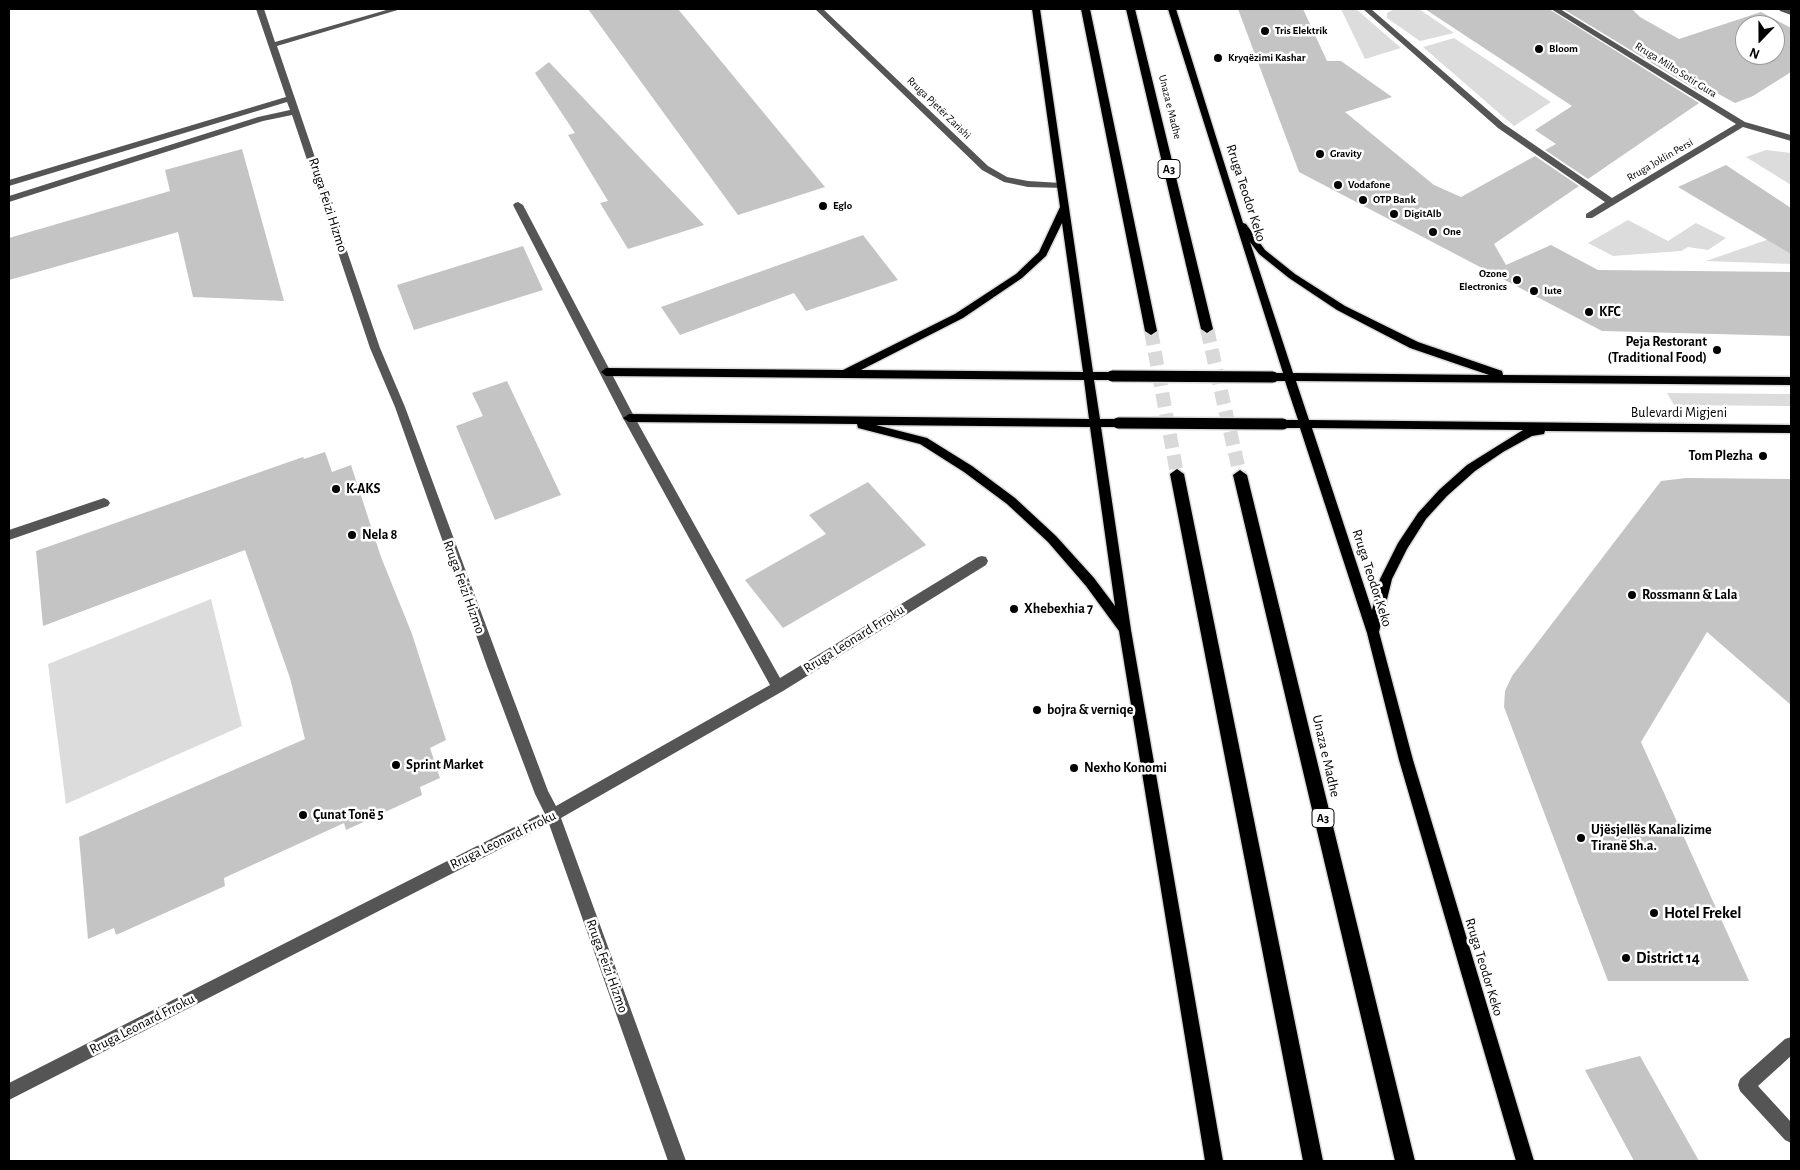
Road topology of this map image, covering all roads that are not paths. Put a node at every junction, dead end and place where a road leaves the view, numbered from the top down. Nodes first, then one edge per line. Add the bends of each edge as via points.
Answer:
1 (260, 9) edge
2 (397, 9) edge
3 (819, 9) edge
4 (1036, 9) edge
5 (1085, 9) edge
6 (1130, 9) edge
7 (1172, 9) edge
8 (1367, 9) edge
9 (1555, 9) edge
10 (1783, 9) edge
11 (1791, 13) edge
12 (273, 45) junction
13 (291, 98) junction
14 (296, 111) junction
15 (1742, 124) junction
16 (1791, 138) edge
17 (9, 183) edge
18 (1061, 186) junction
19 (9, 199) edge
20 (1611, 202) junction
21 (518, 205) dead end
22 (1064, 208) junction
23 (1236, 215) junction
24 (1589, 216) dead end
25 (1207, 329) tunnel mouth
26 (1151, 331) tunnel mouth
27 (606, 372) junction
28 (843, 374) junction
29 (1088, 375) junction
30 (1289, 377) junction
31 (1515, 379) junction
32 (1791, 381) edge
33 (629, 418) junction
34 (846, 420) junction
35 (1095, 423) junction
36 (1305, 424) junction
37 (1568, 427) junction
38 (1791, 429) edge
39 (1177, 474) tunnel mouth
40 (1240, 475) tunnel mouth
41 (104, 503) dead end
42 (9, 535) edge
43 (982, 561) dead end
44 (1125, 630) junction
45 (1373, 633) junction
46 (778, 687) junction
47 (553, 816) junction
48 (1791, 1045) edge
49 (9, 1092) edge
50 (1791, 1134) edge
51 (677, 1161) edge
52 (1214, 1161) edge
53 (1313, 1161) edge
54 (1405, 1161) edge
55 (1525, 1161) edge

1 - 12 street, Rruga Feizi Hizmo
2 - 12 street
3 - 18 street, Rruga Pjetër Zarishi via 985,168 1004,179
4 - 18 main road
5 - 26 highway
6 - 25 highway, Unaza e Madhe / A3
7 - 23 main road, Rruga Teodor Keko
8 - 20 street via 1501,126
9 - 15 street, Rruga Milto Sotir Gura
10 - 11 street
12 - 13 street, Rruga Feizi Hizmo
13 - 14 street, Rruga Feizi Hizmo
13 - 17 street
14 - 19 street via 261,118
14 - 47 street, Rruga Feizi Hizmo via 375,348
15 - 16 street, Rruga Milto Sotir Gura
15 - 20 street, Rruga Joklin Persi
18 - 22 main road
20 - 24 street, Rruga Joklin Persi
21 - 27 street
22 - 28 main road via 1043,254 1018,276 959,316
22 - 29 main road
23 - 30 main road, Rruga Teodor Keko
23 - 31 main road via 1262,252 1341,308 1414,345
27 - 28 main road
27 - 33 street
28 - 29 main road
29 - 30 main road, bridge
29 - 35 main road
30 - 31 main road
30 - 36 main road, Rruga Teodor Keko
31 - 32 main road
33 - 34 main road
33 - 46 street
34 - 35 main road
34 - 44 main road via 923,441 998,491 1052,539 1090,582
35 - 36 main road, bridge
35 - 44 main road
36 - 37 main road
36 - 45 main road, Rruga Teodor Keko
37 - 38 main road, Bulevardi Migjeni
37 - 45 main road via 1530,432 1471,468 1442,493 1402,546 1386,579
39 - 53 highway
40 - 54 highway, Unaza e Madhe / A3
41 - 42 street
43 - 46 street, Rruga Leonard Frroku
44 - 52 main road
45 - 55 main road, Rruga Teodor Keko via 1406,760
46 - 47 street, Rruga Leonard Frroku
47 - 49 street, Rruga Leonard Frroku
47 - 51 street, Rruga Feizi Hizmo
48 - 50 street via 1746,1085

